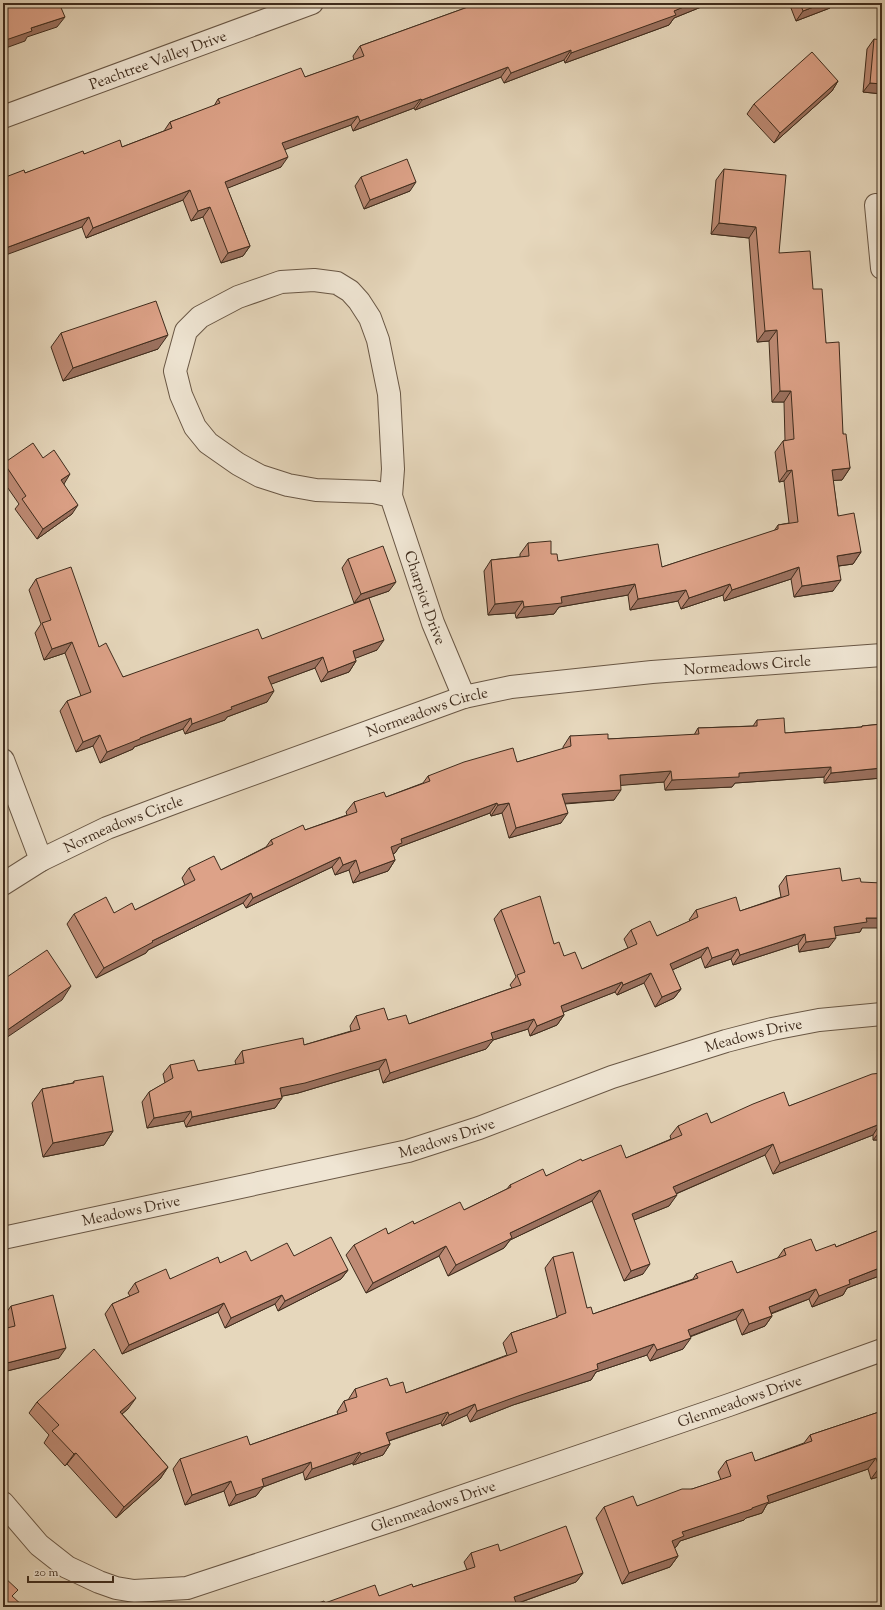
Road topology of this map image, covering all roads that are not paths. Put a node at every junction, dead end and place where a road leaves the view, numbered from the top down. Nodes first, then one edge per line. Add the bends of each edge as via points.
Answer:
1 (312, 3) edge
2 (3, 117) edge
3 (876, 206) dead end
4 (882, 268) edge
5 (391, 496) junction
6 (882, 655) edge
7 (464, 697) junction
8 (3, 760) edge
9 (41, 860) junction
10 (3, 884) edge
11 (882, 1014) edge
12 (3, 1238) edge
13 (882, 1350) edge
14 (3, 1503) edge

1 - 2 street, Peachtree Valley Drive
3 - 4 street
5 - 5 street via 374,492 316,490 288,485 260,476 208,443 192,421 181,395 175,371 186,331 200,317 238,297 281,282 314,280 337,283 350,291 370,318 378,340 389,394 393,469
5 - 7 street, Charpiot Drive via 433,623
6 - 7 street, Normeadows Circle via 652,672 511,687
7 - 9 street, Normeadows Circle via 107,828
8 - 9 street
9 - 10 street, Normeadows Circle
11 - 12 street, Meadows Drive via 818,1020 726,1041 612,1077 479,1128 408,1151
13 - 14 street, Glenmeadows Drive via 429,1508 187,1588 134,1591 99,1582 68,1567 39,1544

